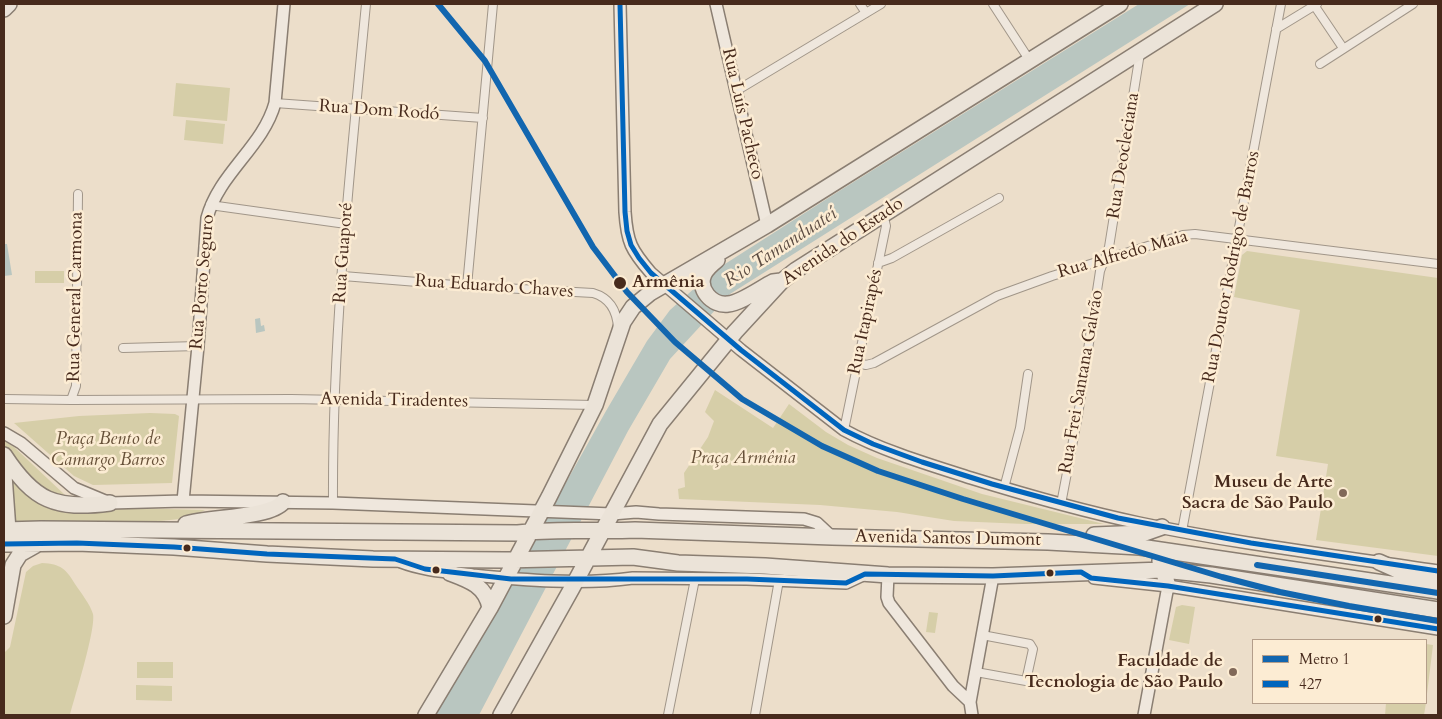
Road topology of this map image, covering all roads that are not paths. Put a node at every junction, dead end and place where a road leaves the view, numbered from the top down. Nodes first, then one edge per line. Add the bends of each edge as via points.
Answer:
1 (284, 4) edge
2 (366, 4) edge
3 (493, 4) edge
4 (620, 4) edge
5 (716, 4) edge
6 (860, 4) edge
7 (881, 4) edge
8 (993, 4) edge
9 (1120, 4) edge
10 (1215, 4) edge
11 (1280, 4) edge
12 (1315, 4) edge
13 (1413, 4) edge
14 (866, 13) junction
15 (1276, 29) junction
16 (1343, 48) junction
17 (1140, 51) junction
18 (1030, 61) junction
19 (1320, 64) dead end
20 (736, 90) junction
21 (275, 103) junction
22 (356, 109) junction
23 (483, 118) junction
24 (78, 194) dead end
25 (999, 198) dead end
26 (210, 204) junction
27 (883, 214) junction
28 (346, 224) junction
29 (767, 225) junction
30 (1237, 239) junction
31 (727, 249) junction
32 (1104, 260) junction
33 (878, 263) junction
34 (1438, 264) edge
35 (342, 276) junction
36 (782, 281) junction
37 (665, 285) junction
38 (467, 286) junction
39 (618, 334) junction
40 (730, 341) junction
41 (198, 346) junction
42 (123, 348) dead end
43 (858, 363) junction
44 (1028, 374) dead end
45 (4, 399) edge
46 (72, 400) junction
47 (192, 400) junction
48 (335, 400) junction
49 (595, 405) junction
50 (844, 430) junction
51 (4, 433) edge
52 (4, 455) edge
53 (4, 474) edge
54 (1004, 488) junction
55 (183, 501) junction
56 (283, 502) junction
57 (110, 503) junction
58 (333, 503) junction
59 (1061, 504) junction
60 (545, 511) junction
61 (612, 514) junction
62 (1162, 527) joint
63 (1142, 528) junction
64 (168, 531) junction
65 (535, 531) junction
66 (1182, 531) junction
67 (603, 532) junction
68 (5, 535) edge
69 (832, 537) junction
70 (1048, 542) junction
71 (42, 543) junction
72 (1154, 548) junction
73 (590, 557) junction
74 (395, 559) junction
75 (519, 559) junction
76 (1379, 562) junction
77 (1163, 570) junction
78 (1438, 571) edge
79 (450, 572) junction
80 (1081, 572) junction
81 (865, 574) junction
82 (888, 575) junction
83 (993, 576) junction
84 (508, 579) junction
85 (695, 579) junction
86 (577, 580) junction
87 (779, 580) junction
88 (1438, 581) edge
89 (1168, 586) junction
90 (4, 588) edge
91 (1438, 591) edge
92 (490, 608) junction
93 (1438, 610) edge
94 (5, 611) edge
95 (1438, 629) edge
96 (982, 636) junction
97 (976, 672) junction
98 (970, 702) junction
99 (426, 715) edge
100 (500, 715) edge
101 (668, 715) edge
102 (755, 715) edge
103 (972, 715) edge
104 (1144, 715) edge

1 - 21 main road, Rua Porto Seguro
2 - 22 street, Rua Guaporé
3 - 23 street
4 - 37 main road via 626,228 634,252
5 - 20 main road, Rua Luís Pacheco
6 - 14 street
7 - 14 street
8 - 18 street
9 - 18 highway
10 - 17 highway, Avenida do Estado
11 - 15 street, Rua Doutor Rodrigo de Barros
12 - 15 street
12 - 16 street
13 - 16 street
14 - 20 street
15 - 30 street, Rua Doutor Rodrigo de Barros
16 - 19 street
17 - 27 highway, Avenida do Estado
17 - 32 street, Rua Deocleciana via 1109,247
18 - 29 highway
20 - 29 main road, Rua Luís Pacheco
21 - 22 street, Rua Dom Rodó
21 - 26 main road, Rua Porto Seguro via 267,125
22 - 23 street, Rua Dom Rodó
22 - 28 street, Rua Guaporé
23 - 38 street
24 - 46 street, Rua General Carmona via 76,386
25 - 33 street
26 - 28 street
26 - 41 main road, Rua Porto Seguro
27 - 33 street, Rua Itapirapés via 886,226
27 - 36 highway, Avenida do Estado
28 - 35 street, Rua Guaporé
29 - 31 highway
30 - 32 street, Rua Alfredo Maia via 1190,234
30 - 34 street, Rua Alfredo Maia
30 - 66 street, Rua Doutor Rodrigo de Barros
31 - 36 highway via 702,277 708,297 717,303 727,305 773,282
31 - 37 highway
32 - 43 street, Rua Alfredo Maia via 997,296 874,363
32 - 59 street, Rua Frei Santana Galvão
33 - 43 street, Rua Itapirapés
35 - 38 street, Rua Eduardo Chaves
35 - 48 street, Rua Guaporé
36 - 40 highway, Avenida do Estado
37 - 39 highway via 633,307
37 - 40 main road
38 - 39 street, Rua Eduardo Chaves via 601,295 612,305
39 - 49 highway
40 - 50 main road
40 - 61 highway, Avenida do Estado via 660,424
41 - 42 street
41 - 47 main road, Rua Porto Seguro
43 - 50 street, Rua Itapirapés
44 - 54 street via 1020,428
45 - 46 street
46 - 47 street
47 - 48 street, Avenida Tiradentes
47 - 55 main road
48 - 49 street, Avenida Tiradentes
48 - 58 street, Rua Guaporé
49 - 60 highway
50 - 54 main road via 934,466
51 - 57 main road via 21,443 74,488
52 - 57 highway via 17,475 44,498 63,504
53 - 68 highway
54 - 59 main road
55 - 56 main road, Avenida Santos Dumont
55 - 57 main road, Avenida Santos Dumont
56 - 58 main road, Avenida Santos Dumont
56 - 64 highway via 274,509 190,522
58 - 60 main road, Avenida Santos Dumont
59 - 63 main road
60 - 61 main road, Avenida Santos Dumont
60 - 65 highway
61 - 67 highway, Avenida do Estado
61 - 69 main road, Avenida Santos Dumont via 636,512 804,519 817,523
62 - 63 highway
62 - 66 main road
63 - 70 highway via 1060,536
63 - 72 highway
64 - 65 highway, Avenida Santos Dumont
64 - 68 highway, Avenida Santos Dumont
65 - 67 highway, Avenida Santos Dumont
65 - 75 highway
66 - 76 main road
67 - 69 highway, Avenida Santos Dumont via 635,530
67 - 73 highway, Avenida do Estado
68 - 71 highway, Avenida Santos Dumont
69 - 70 highway, Avenida Santos Dumont
70 - 72 highway, Avenida Santos Dumont
71 - 74 highway, Avenida Santos Dumont
71 - 94 highway via 24,550 13,565
72 - 77 highway
72 - 91 highway
73 - 75 highway, Avenida Santos Dumont
73 - 81 highway, Avenida Santos Dumont via 634,557 678,563
73 - 86 highway, Avenida do Estado
74 - 75 highway, Avenida Santos Dumont
74 - 79 main road, Avenida Santos Dumont via 415,567
75 - 84 highway
76 - 78 main road
76 - 88 highway via 1406,574
77 - 80 highway, Avenida Santos Dumont
77 - 89 highway
77 - 93 highway
79 - 84 main road, Avenida Santos Dumont
79 - 92 highway via 478,586
80 - 83 highway, Avenida Santos Dumont
80 - 89 main road, Avenida Santos Dumont via 1091,578
81 - 82 highway, Avenida Santos Dumont
81 - 87 main road, Avenida Santos Dumont via 846,583
82 - 83 highway, Avenida Santos Dumont
82 - 98 main road via 888,603 953,686
83 - 96 main road
84 - 86 main road, Avenida Santos Dumont
84 - 92 highway
85 - 86 main road, Avenida Santos Dumont
85 - 87 main road, Avenida Santos Dumont
85 - 101 street
86 - 100 highway, Avenida do Estado
87 - 102 street
89 - 95 main road
89 - 104 main road
90 - 94 highway
92 - 99 highway
96 - 97 main road
96 - 97 street via 1030,644 1033,649 1026,681
97 - 98 main road
98 - 103 main road

